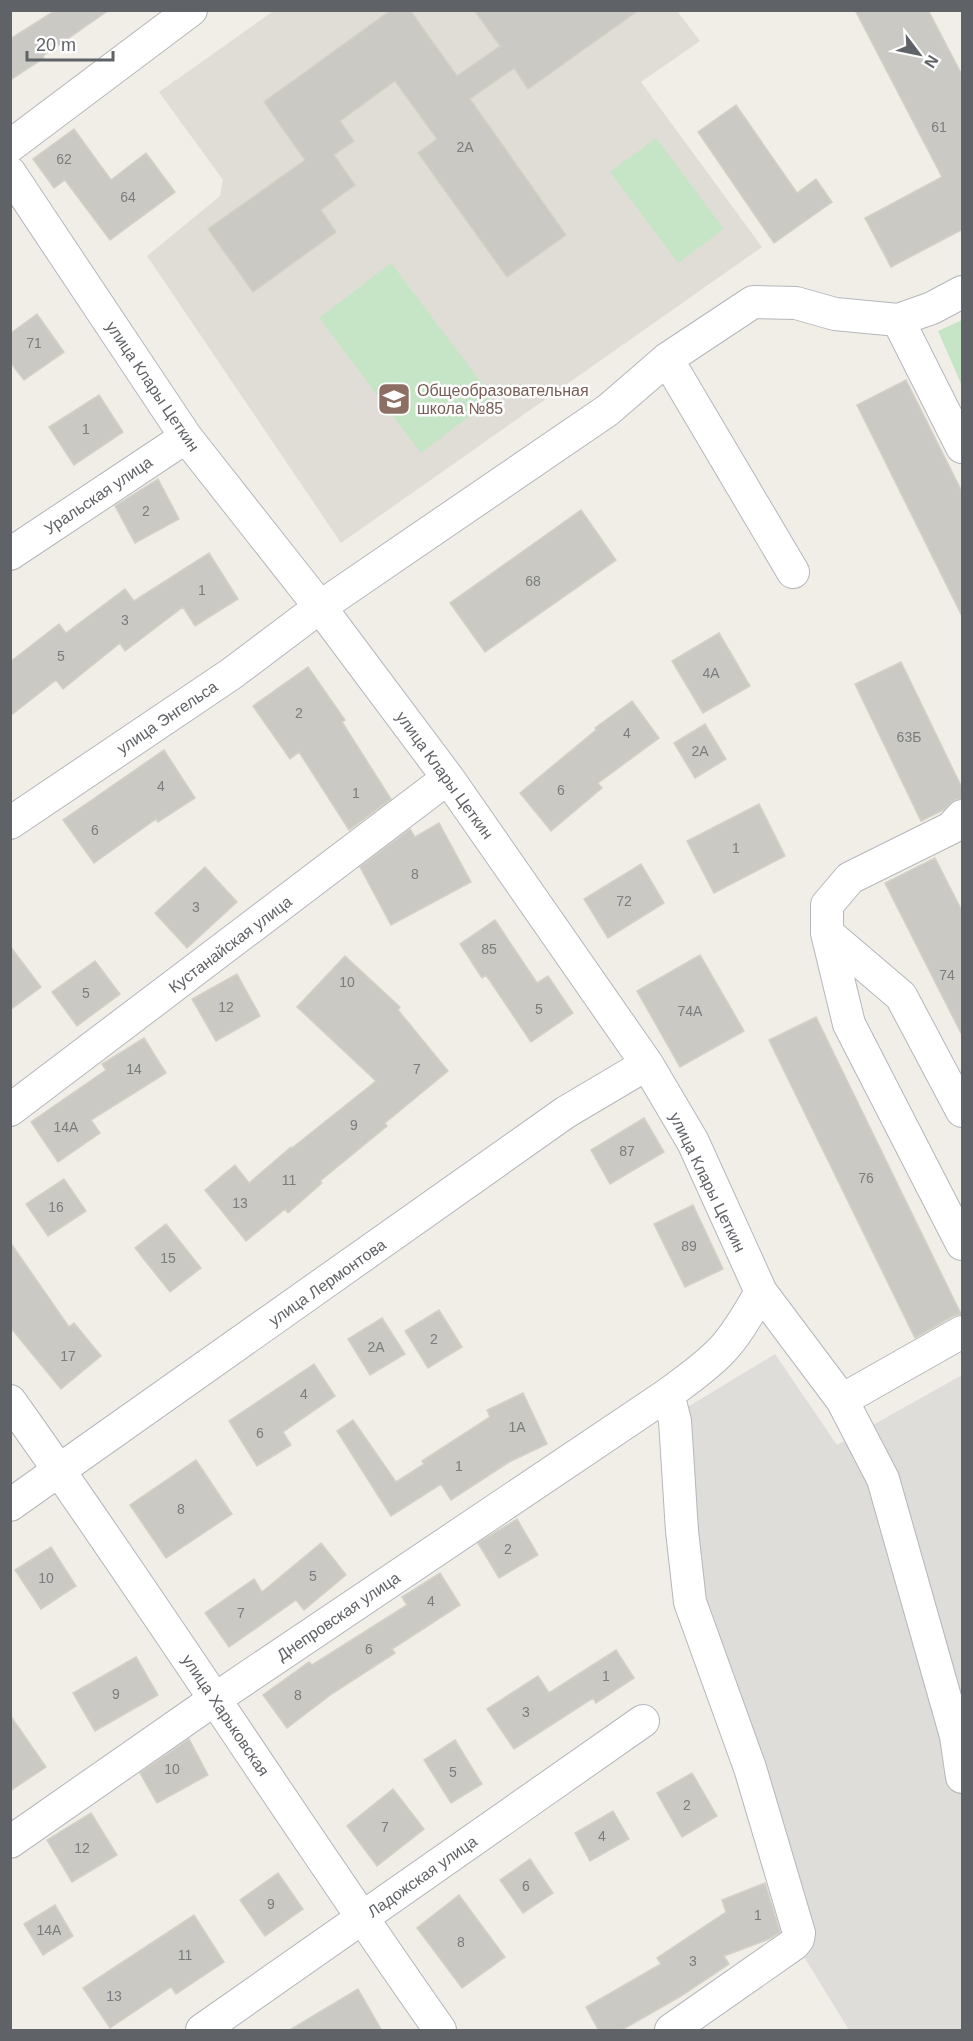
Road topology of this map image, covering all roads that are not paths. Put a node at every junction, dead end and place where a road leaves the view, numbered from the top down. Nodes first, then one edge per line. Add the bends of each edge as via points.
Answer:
1 (190, 10) edge
2 (10, 146) edge
3 (10, 173) edge
4 (963, 292) edge
5 (898, 320) junction
6 (667, 359) junction
7 (186, 437) junction
8 (963, 447) edge
9 (10, 554) edge
10 (793, 573) dead end
11 (320, 607) junction
12 (448, 778) junction
13 (10, 823) edge
14 (959, 832) edge
15 (827, 933) junction
16 (647, 1064) junction
17 (10, 1110) edge
18 (963, 1111) edge
19 (963, 1244) edge
20 (761, 1292) junction
21 (963, 1332) edge
22 (668, 1394) junction
23 (842, 1400) junction
24 (10, 1401) edge
25 (60, 1471) junction
26 (10, 1505) edge
27 (215, 1699) junction
28 (642, 1721) dead end
29 (963, 1777) edge
30 (10, 1842) edge
31 (361, 1918) junction
32 (202, 2031) edge
33 (440, 2031) edge
34 (672, 2031) edge

1 - 2 street
3 - 7 street, улица Клары Цеткин
4 - 5 street
5 - 6 street, улица Энгельса via 835,314 796,303 753,302
5 - 8 street
6 - 10 street
6 - 11 street, улица Энгельса via 608,410
7 - 9 street, Уральская улица
7 - 11 street, улица Клары Цеткин
11 - 12 street, улица Клары Цеткин
11 - 13 street, улица Энгельса via 231,674
12 - 16 street, улица Клары Цеткин
12 - 17 street, Кустанайская улица
14 - 15 street via 850,878 827,905
15 - 18 street via 901,996
15 - 19 street via 849,1024
16 - 20 street, улица Клары Цеткин via 693,1142
16 - 25 street, улица Лермонтова via 567,1112
20 - 22 street, Днепровская улица via 723,1349
20 - 23 street, улица Клары Цеткин
21 - 23 street
22 - 27 street, Днепровская улица
22 - 34 street via 675,1421 690,1602 750,1768 799,1933 794,1944
23 - 29 street, улица Клары Цеткин via 883,1479 956,1736
24 - 25 street, улица Харьковская
25 - 26 street, улица Лермонтова
25 - 27 street, улица Харьковская
27 - 30 street, Днепровская улица
27 - 31 street, улица Харьковская
28 - 31 street, Ладожская улица
31 - 32 street, Ладожская улица
31 - 33 street, улица Харьковская

